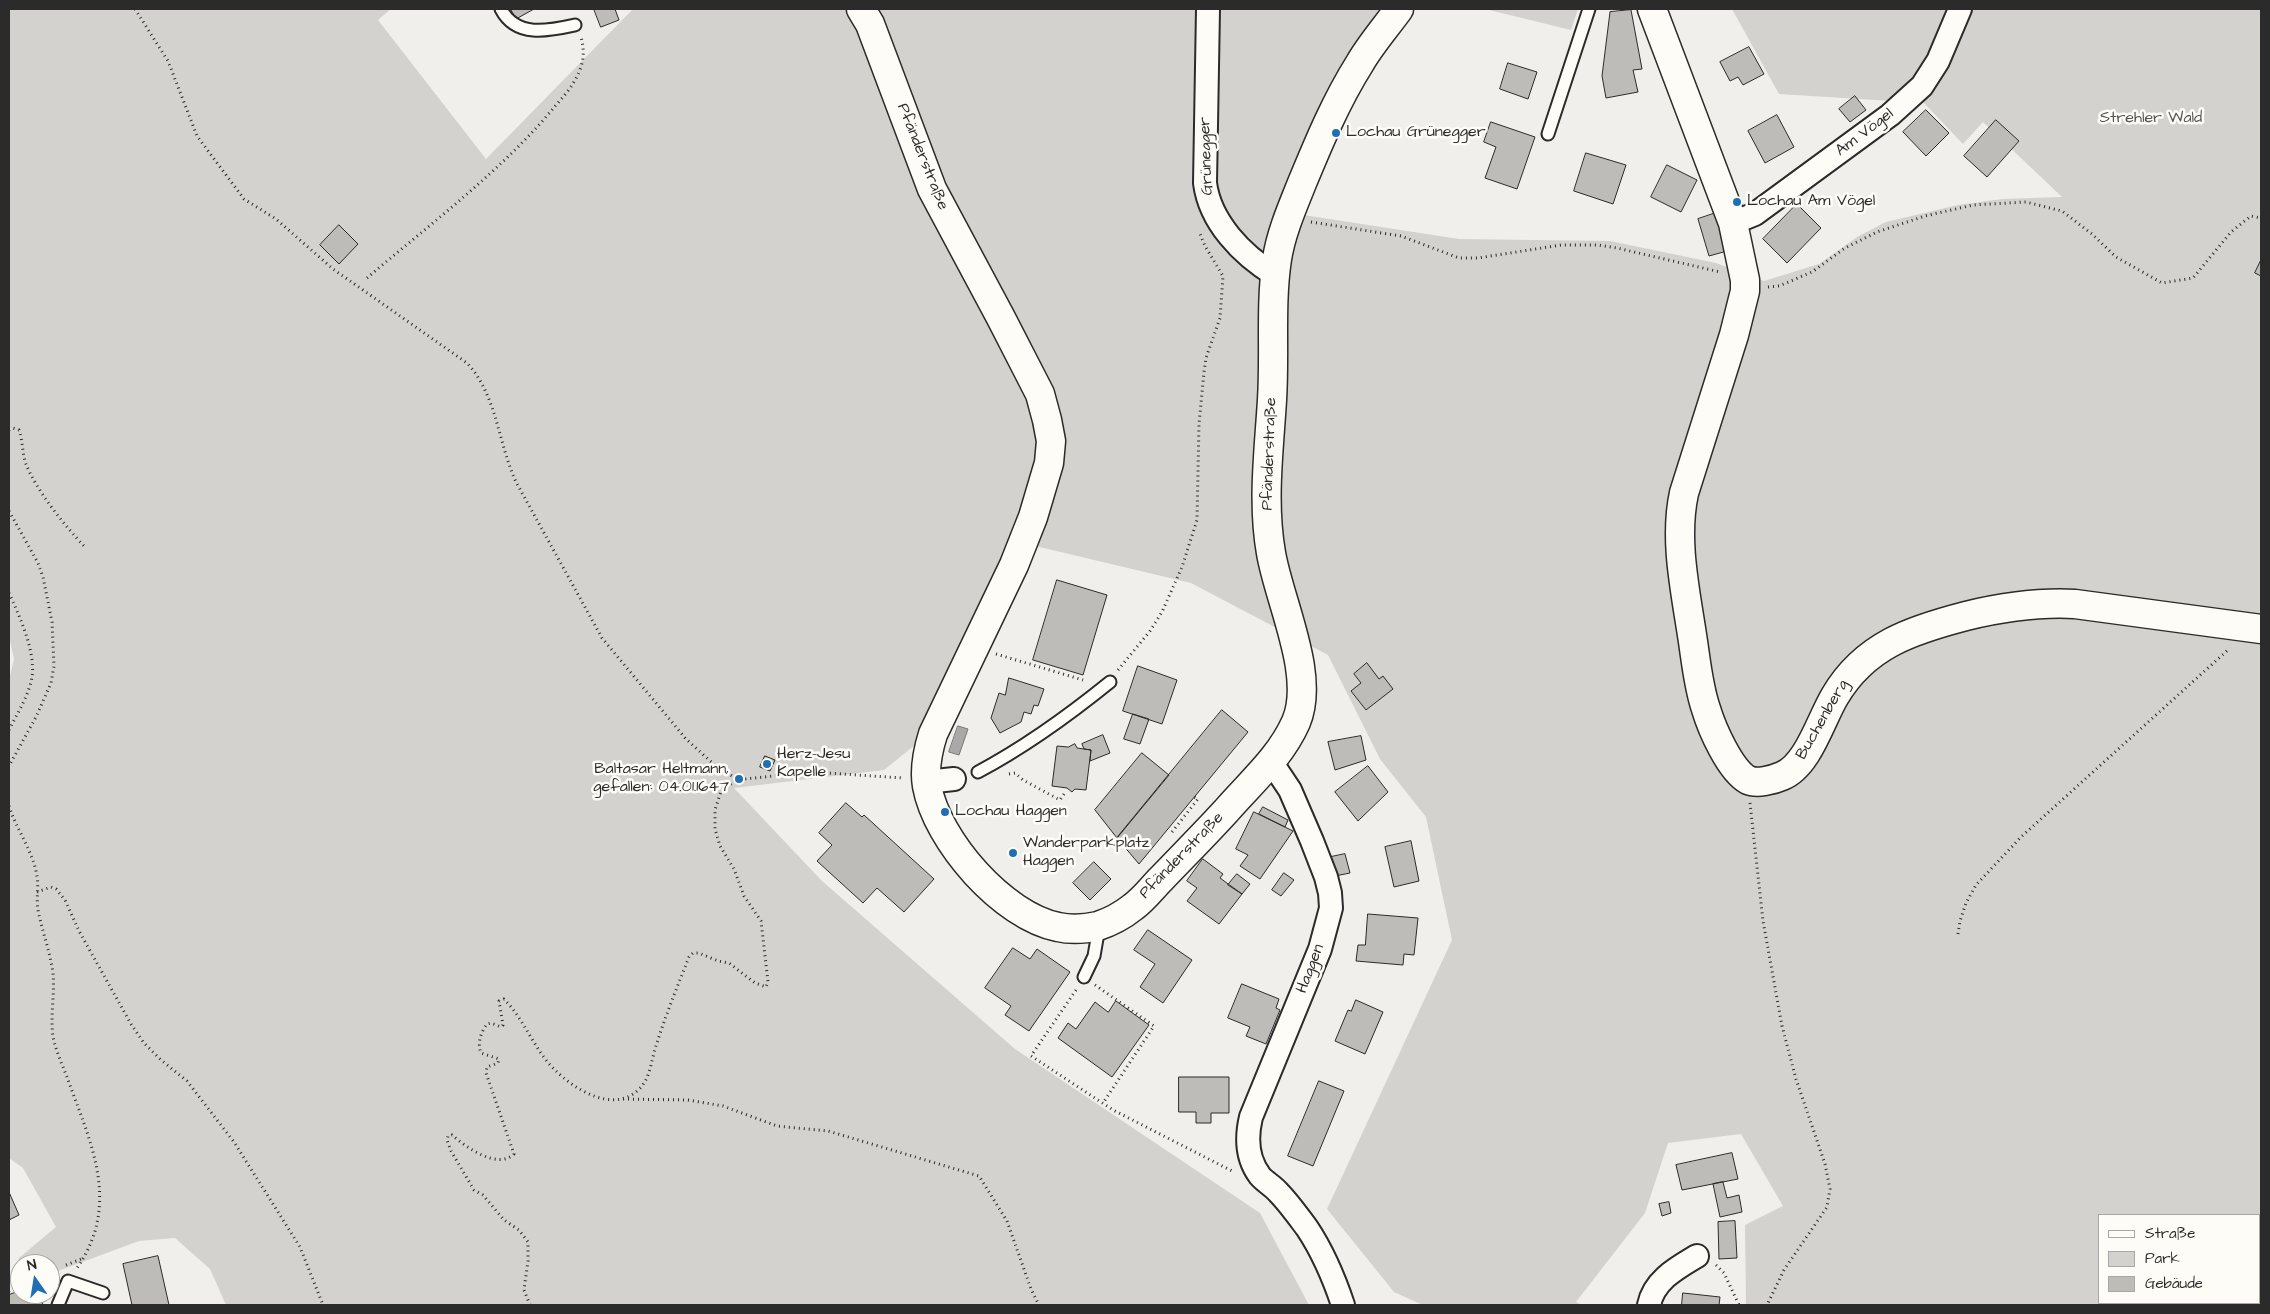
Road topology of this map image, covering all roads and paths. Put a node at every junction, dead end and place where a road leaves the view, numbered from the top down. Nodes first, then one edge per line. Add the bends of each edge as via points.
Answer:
1 (135, 9) edge
2 (501, 9) edge
3 (861, 9) edge
4 (1208, 9) edge
5 (1399, 9) edge
6 (1589, 9) edge
7 (1652, 9) edge
8 (1960, 9) edge
9 (575, 25) joint
10 (1548, 134) dead end
11 (1214, 214) junction
12 (2261, 218) edge
13 (1288, 219) junction
14 (1733, 223) junction
15 (1275, 275) junction
16 (367, 278) dead end
17 (1745, 285) junction
18 (9, 430) edge
19 (9, 511) edge
20 (84, 546) dead end
21 (9, 593) edge
22 (2256, 629) edge
23 (973, 647) junction
24 (1083, 680) dead end
25 (1110, 682) joint
26 (9, 730) edge
27 (1272, 763) junction
28 (993, 764) junction
29 (9, 766) edge
30 (978, 772) dead end
31 (745, 779) junction
32 (954, 779) dead end
33 (1748, 780) junction
34 (926, 782) junction
35 (1066, 791) dead end
36 (9, 806) edge
37 (38, 892) junction
38 (1099, 925) junction
39 (1958, 934) dead end
40 (1084, 977) junction
41 (612, 1099) junction
42 (1102, 1103) junction
43 (1261, 1177) junction
44 (1697, 1256) joint
45 (68, 1281) junction
46 (103, 1293) dead end
47 (58, 1305) edge
48 (323, 1305) edge
49 (530, 1305) edge
50 (1039, 1305) edge
51 (1343, 1305) edge
52 (1649, 1305) edge
53 (1739, 1305) edge
54 (1767, 1305) edge

1 - 31 path via 168,61 197,136 244,198 276,219 333,269 467,363 476,373 485,387 508,466 602,638 686,739 718,768
2 - 9 lane via 510,22 531,31
3 - 23 street, Pfänderstraße via 870,24 932,189 1023,360 1040,394 1048,420 1049,463 1033,517 1014,565
4 - 11 street, Grünegger via 1205,182
5 - 13 street, Pfänderstraße via 1360,62 1323,132
6 - 10 lane
7 - 14 street
8 - 14 street, Am Vögel via 1938,61 1922,86 1890,115 1755,214
9 - 16 path via 583,46 581,68 568,91 541,124 499,165
11 - 15 street, Grünegger via 1243,250
11 - 25 path via 1200,222 1199,228 1205,246 1223,276 1220,318 1204,372 1199,424 1197,520 1182,567 1162,612
12 - 17 path via 2251,216 2231,232 2193,278 2162,282 2116,257 2062,211 2026,202 1973,205 1926,216 1877,232 1845,248 1812,272 1779,286
13 - 15 street, Pfänderstraße
13 - 17 path via 1387,233 1467,259 1561,245 1617,248 1728,274
14 - 17 street
15 - 27 street, Pfänderstraße via 1267,514 1271,553 1296,646 1302,684 1296,722
17 - 33 street via 1734,334 1681,506 1682,560 1705,708 1724,750
18 - 20 path via 19,430 26,466 67,528
19 - 29 path via 43,578 52,622 54,666 51,683 36,717
21 - 26 path via 22,621 32,672
22 - 33 street, Buchenberg via 2050,603 2006,608 1941,622 1895,639 1854,671 1835,697 1802,758 1790,772 1771,779
22 - 39 path via 2021,837 1976,885 1966,903
23 - 24 path
23 - 34 street, Pfänderstraße via 933,734
25 - 28 lane via 1010,756
27 - 38 street, Pfänderstraße via 1143,898 1121,915
27 - 43 street, Haggen via 1290,790 1312,841 1326,877 1331,908 1320,949 1251,1117 1249,1152
28 - 30 lane
28 - 35 path via 1060,800
31 - 34 path via 812,772
31 - 41 path via 721,791 715,810 715,829 744,896 761,921 766,987 728,963 693,953 656,1043 646,1079 637,1092
32 - 34 street
33 - 54 path via 1762,921 1771,972 1796,1080 1825,1164 1830,1189 1827,1207 1784,1270
34 - 38 street, Pfänderstraße via 935,813 956,850 1004,898 1031,918 1057,927
36 - 37 path via 34,866
37 - 45 path via 38,912 53,974 55,1046 93,1154 101,1193 94,1232 84,1258
37 - 48 path via 51,887 60,893 130,1024 144,1043 187,1081 234,1142 300,1247
38 - 40 lane via 1094,956
40 - 42 path via 1154,1026
40 - 42 path via 1031,1056
41 - 49 path via 587,1094 565,1080 540,1054 507,1002 500,1000 503,1025 488,1024 479,1048 481,1053 499,1059 498,1063 488,1066 486,1073 514,1154 504,1160 488,1158 452,1135 447,1140 474,1190 483,1195 528,1242 524,1290
41 - 50 path via 688,1100 723,1106 777,1126 828,1131 979,1176 1007,1221
42 - 43 path via 1234,1172
43 - 51 street via 1278,1191 1306,1228 1326,1261
44 - 52 street via 1663,1279
44 - 53 path via 1724,1274
45 - 46 lane
45 - 47 lane

